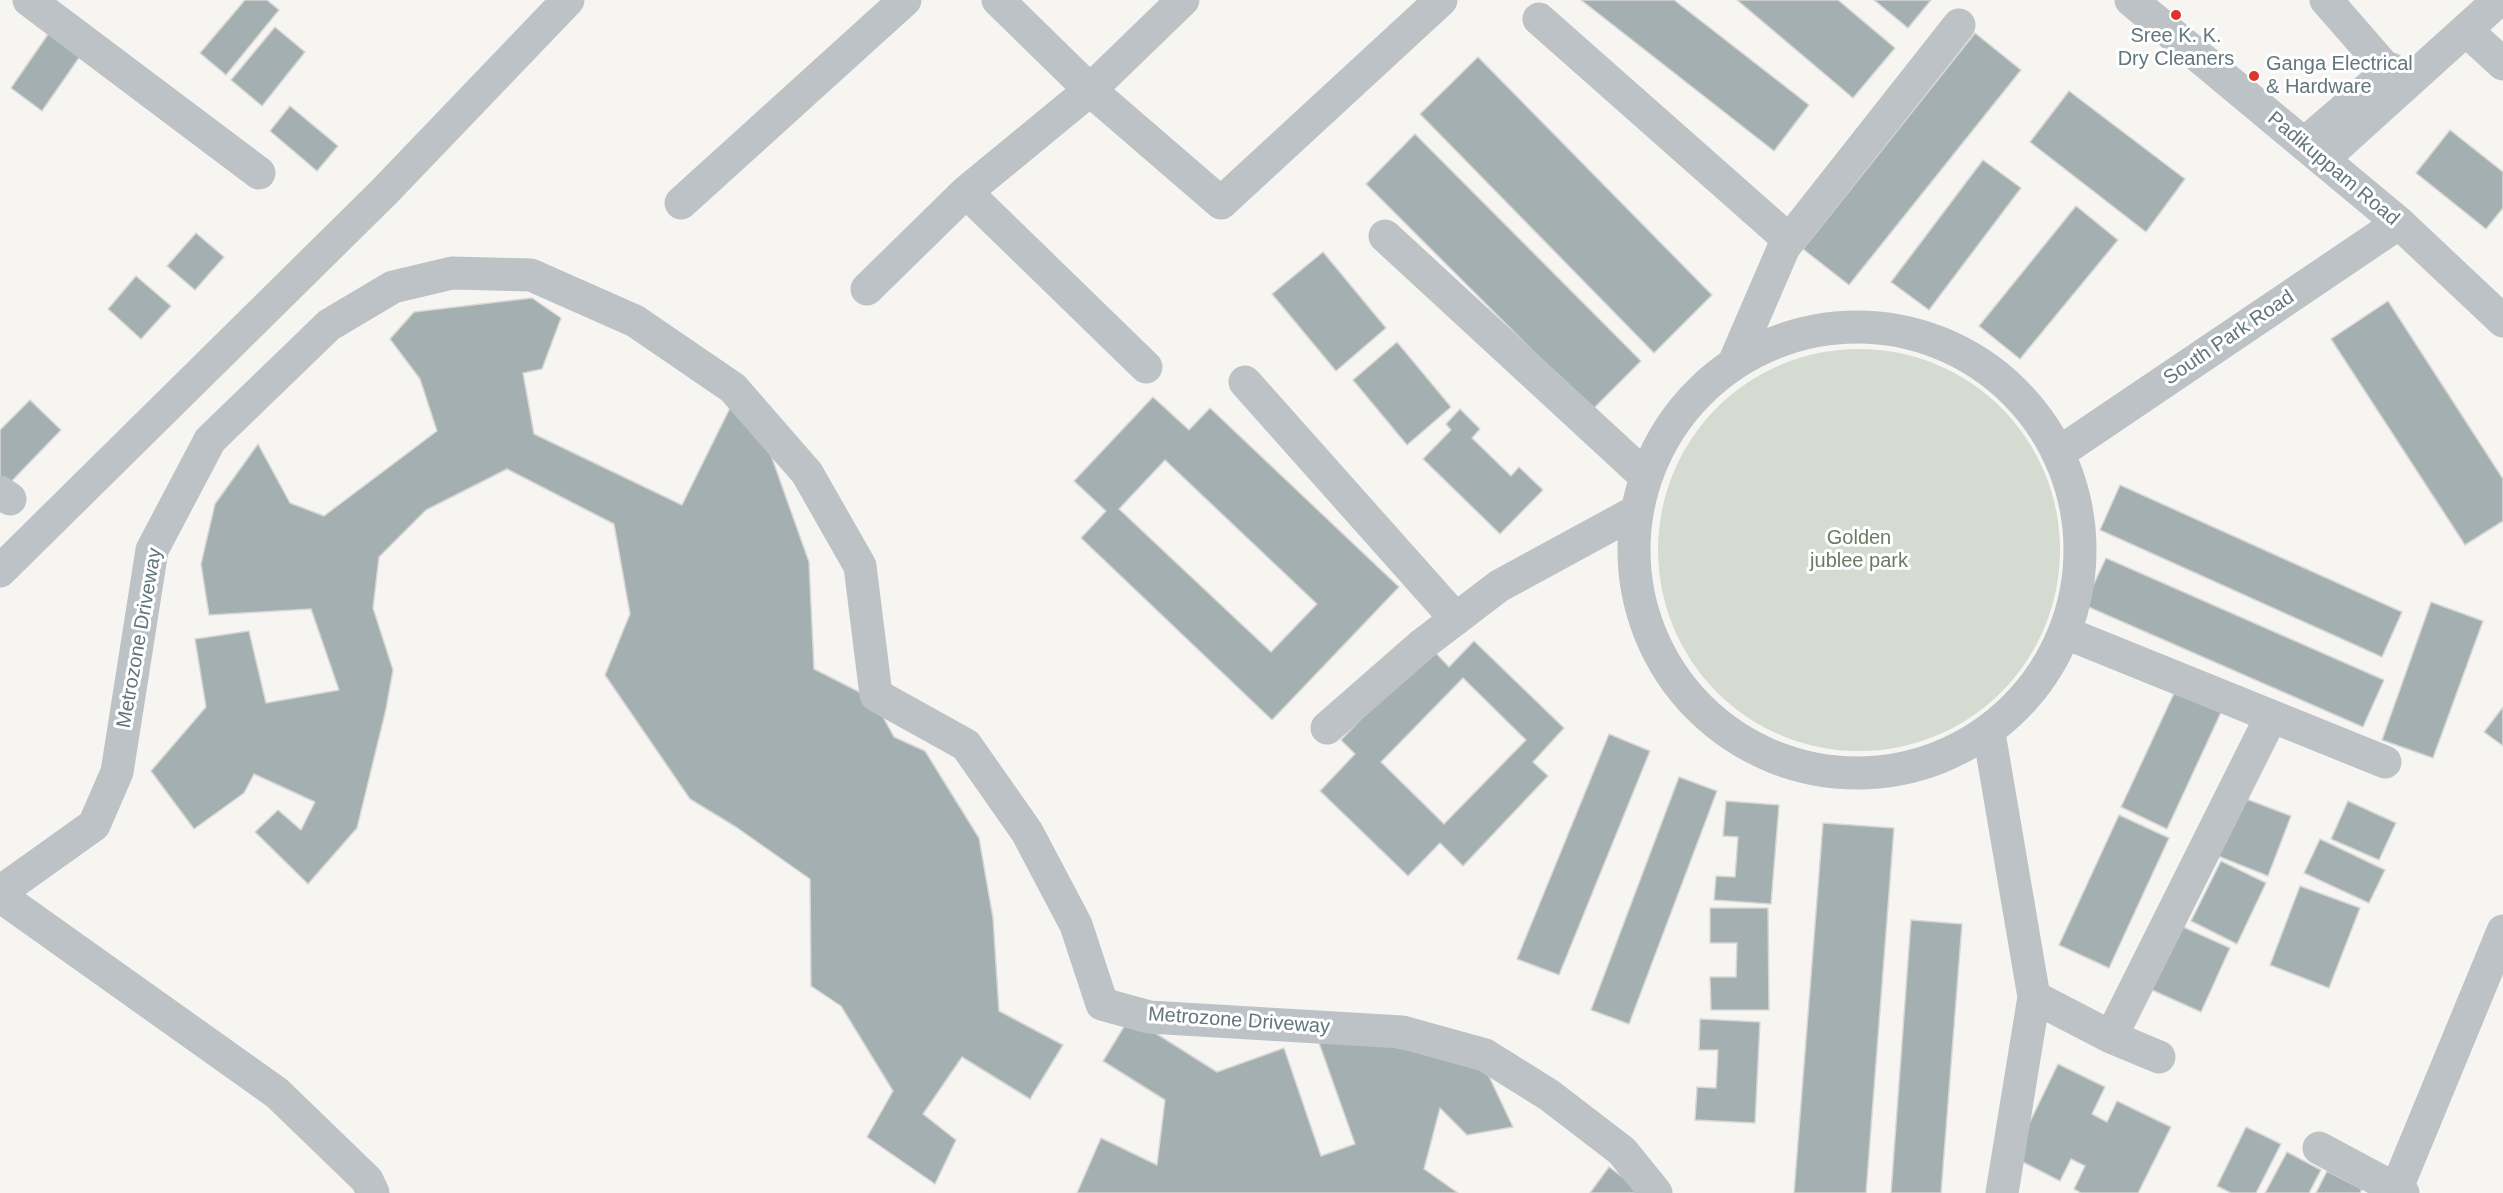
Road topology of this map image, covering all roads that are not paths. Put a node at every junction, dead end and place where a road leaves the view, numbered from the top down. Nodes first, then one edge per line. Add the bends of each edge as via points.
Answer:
1 (29, 0) edge
2 (568, 0) edge
3 (905, 0) edge
4 (998, 0) edge
5 (1183, 0) edge
6 (1441, 0) edge
7 (2131, 0) edge
8 (2326, 0) edge
9 (2499, 0) edge
10 (2468, 15) edge
11 (1539, 20) dead end
12 (1959, 25) dead end
13 (2503, 64) edge
14 (2388, 71) junction
15 (1090, 90) junction
16 (2313, 152) junction
17 (259, 173) dead end
18 (966, 192) junction
19 (681, 203) dead end
20 (2399, 223) junction
21 (1385, 236) dead end
22 (1789, 240) junction
23 (867, 289) dead end
24 (2503, 321) edge
25 (1734, 363) junction
26 (1146, 367) dead end
27 (1245, 382) dead end
28 (2060, 452) junction
29 (1643, 474) junction
30 (1635, 512) junction
31 (0, 571) edge
32 (1456, 619) junction
33 (2066, 633) junction
34 (2271, 717) junction
35 (1327, 728) dead end
36 (1989, 733) junction
37 (2385, 762) dead end
38 (0, 894) edge
39 (2503, 931) edge
40 (2034, 998) junction
41 (2111, 1037) junction
42 (2159, 1057) dead end
43 (2319, 1148) dead end
44 (2400, 1191) edge
45 (373, 1193) edge
46 (1656, 1193) edge
47 (2002, 1193) edge

1 - 17 street
2 - 31 street via 384,192
3 - 19 street
4 - 15 street
5 - 15 street
6 - 15 street via 1221,203
7 - 16 street, Padikuppam Road
8 - 14 street
9 - 10 street
10 - 13 street
10 - 14 street
10 - 16 street
11 - 22 street
12 - 22 street
14 - 16 street
15 - 18 street
16 - 20 street, Padikuppam Road
18 - 23 street
18 - 26 street
20 - 24 street, Padikuppam Road
20 - 28 street, South Park Road
21 - 29 street
22 - 25 street
25 - 28 street via 1774,342 1845,326 1901,329 1988,366 2043,422
25 - 29 street via 1674,421
27 - 32 street
28 - 33 street via 2077,503 2077,595
29 - 30 street
30 - 32 street via 1499,586
30 - 36 street via 1633,562 1658,655 1709,721 1778,762 1839,776 1923,766
32 - 35 street
33 - 34 street
33 - 36 street via 2015,710
34 - 37 street
34 - 41 street
36 - 40 street
38 - 45 street via 277,1093 367,1180
38 - 46 street, Metrozone Driveway via 94,825 117,772 153,550 210,440 329,325 393,287 452,273 531,274 635,321 733,388 807,473 860,566 876,695 966,745 1028,832 1076,925 1102,1004 1149,1017 1402,1032 1485,1055 1549,1095 1622,1151
39 - 44 street
40 - 41 street
40 - 47 street
41 - 42 street
43 - 44 street

